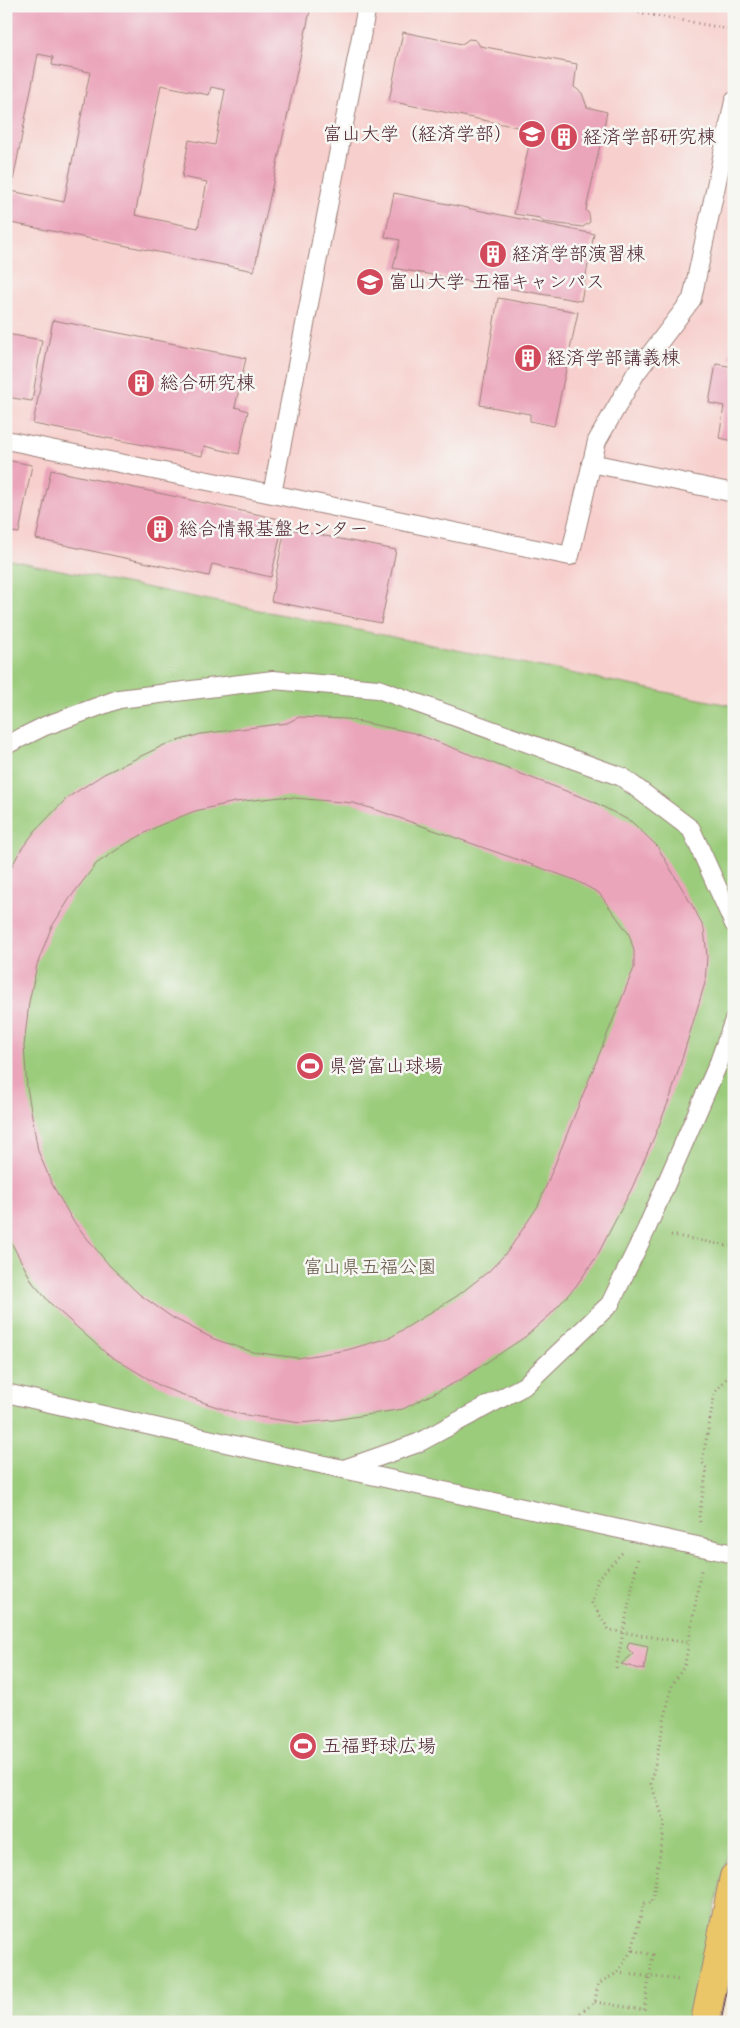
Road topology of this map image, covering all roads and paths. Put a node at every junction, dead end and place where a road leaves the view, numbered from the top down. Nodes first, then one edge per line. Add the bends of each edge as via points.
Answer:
1 (367, 6) edge
2 (604, 6) edge
3 (734, 30) edge
4 (733, 111) edge
5 (6, 440) edge
6 (591, 463) junction
7 (734, 493) edge
8 (272, 494) junction
9 (6, 745) edge
10 (734, 924) edge
11 (734, 1020) edge
12 (646, 1230) junction
13 (734, 1247) edge
14 (734, 1370) edge
15 (6, 1393) edge
16 (344, 1469) junction
17 (643, 1534) junction
18 (705, 1548) junction
19 (734, 1554) edge
20 (623, 1633) junction
21 (689, 1644) junction
22 (616, 1668) dead end
23 (734, 1877) edge
24 (632, 1950) junction
25 (617, 1973) junction
26 (648, 1977) junction
27 (681, 1980) dead end
28 (595, 2002) junction
29 (568, 2022) edge
30 (705, 2022) edge

1 - 8 lane
2 - 3 path
4 - 6 lane via 692,299 636,373 597,441
5 - 8 lane
6 - 7 lane
6 - 8 lane via 570,556
9 - 10 lane via 45,726 119,699 273,680 378,689 622,777 691,829
11 - 12 lane
12 - 13 path
12 - 16 lane via 610,1304 524,1386 418,1443
14 - 18 path via 715,1392 702,1462 707,1469 699,1516
15 - 16 lane
16 - 17 lane
17 - 18 lane
17 - 20 path
17 - 20 path via 604,1569 598,1578 592,1603 609,1630
18 - 19 lane
18 - 21 path
20 - 21 path
20 - 22 path
21 - 24 path via 685,1664 671,1688 651,1784 665,1823 652,1903 644,1903
23 - 30 main road
24 - 25 path
24 - 26 path via 653,1955
25 - 26 path
25 - 28 path via 598,1984
26 - 27 path
26 - 28 path via 644,2010
28 - 29 path

